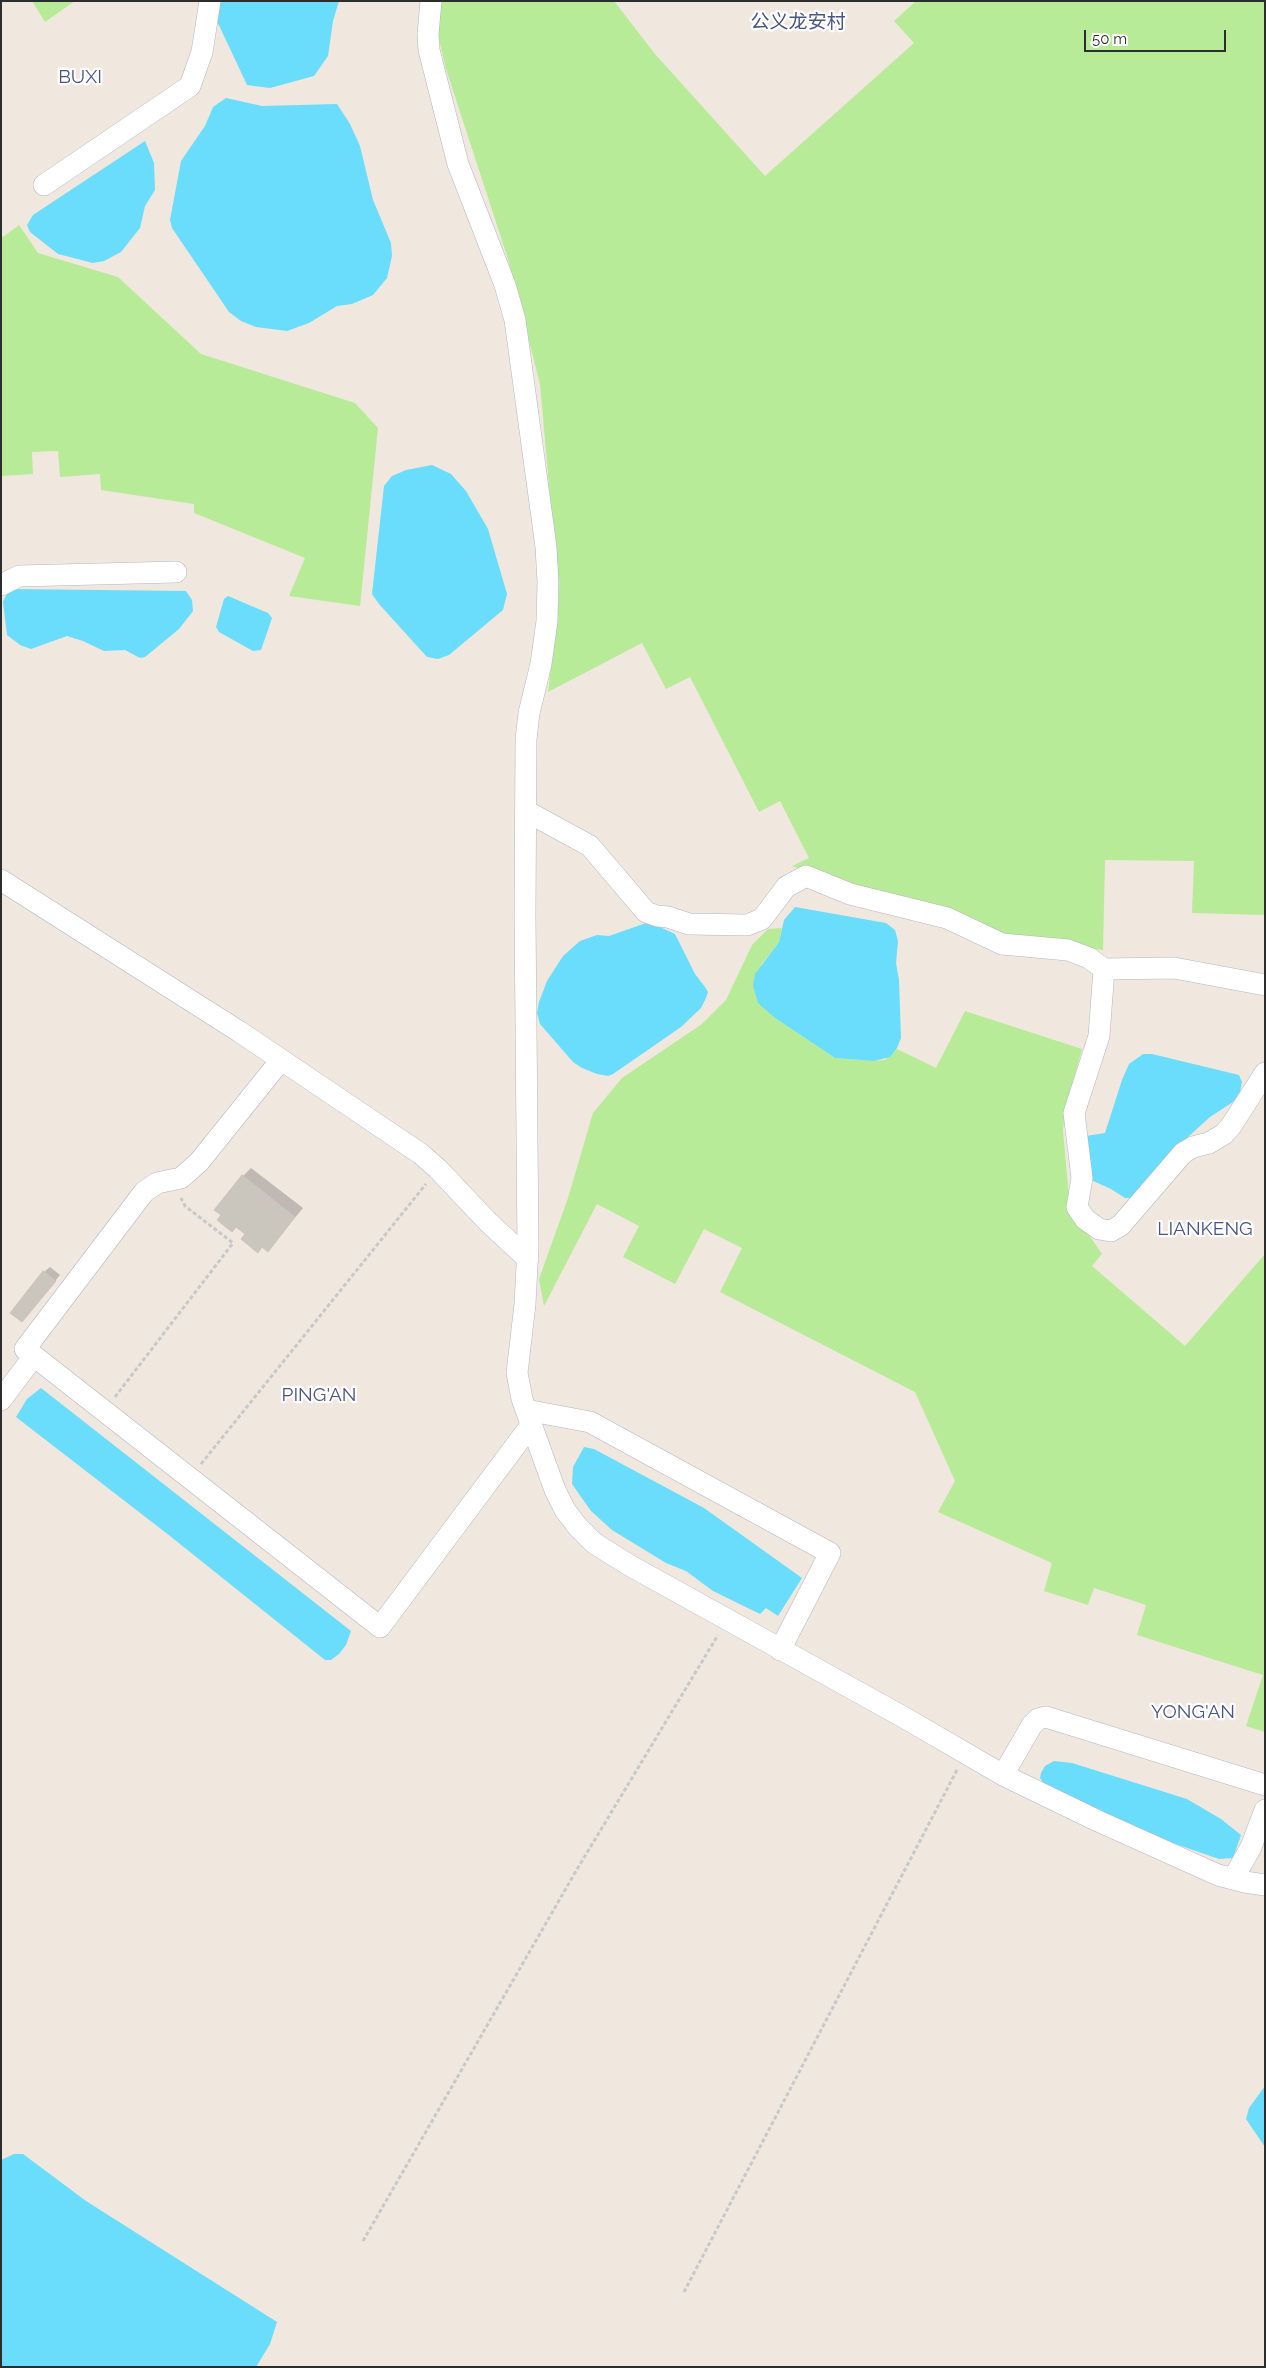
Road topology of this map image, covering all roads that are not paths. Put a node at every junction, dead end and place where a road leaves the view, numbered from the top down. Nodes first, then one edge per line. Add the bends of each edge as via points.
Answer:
1 (210, 1) edge
2 (431, 1) edge
3 (44, 185) dead end
4 (176, 572) dead end
5 (1, 585) edge
6 (526, 811) junction
7 (1, 880) edge
8 (1104, 969) junction
9 (1265, 985) edge
10 (281, 1060) junction
11 (1265, 1073) edge
12 (528, 1259) junction
13 (34, 1356) junction
14 (1, 1400) edge
15 (529, 1417) junction
16 (780, 1650) junction
17 (1003, 1775) junction
18 (1265, 1784) edge
19 (1265, 1810) edge
20 (1233, 1879) junction
21 (1265, 1885) edge

1 - 3 street via 202,52 190,86
2 - 6 street via 430,50 458,164 516,320 546,547 546,621 541,664 529,713
4 - 5 street via 19,576
6 - 8 street via 590,846 651,915 689,924 747,926 762,919 786,887 806,876 850,894 947,918 1002,944 1068,950 1089,958
6 - 12 street
7 - 10 street
8 - 9 street via 1174,968
8 - 11 street via 1099,1036 1074,1113 1082,1178 1077,1207 1085,1219 1099,1229 1110,1231 1121,1225 1183,1153 1224,1134
10 - 12 street via 414,1149
10 - 13 street via 199,1162 181,1178 157,1183 144,1192 25,1349
12 - 15 street via 517,1373
13 - 14 street
13 - 15 street via 380,1627
15 - 16 street via 565,1510 594,1543
15 - 16 street via 590,1422 830,1553
16 - 17 street
17 - 18 street via 1032,1725 1046,1717
17 - 20 street via 1098,1821
19 - 20 street via 1251,1847
20 - 21 street

